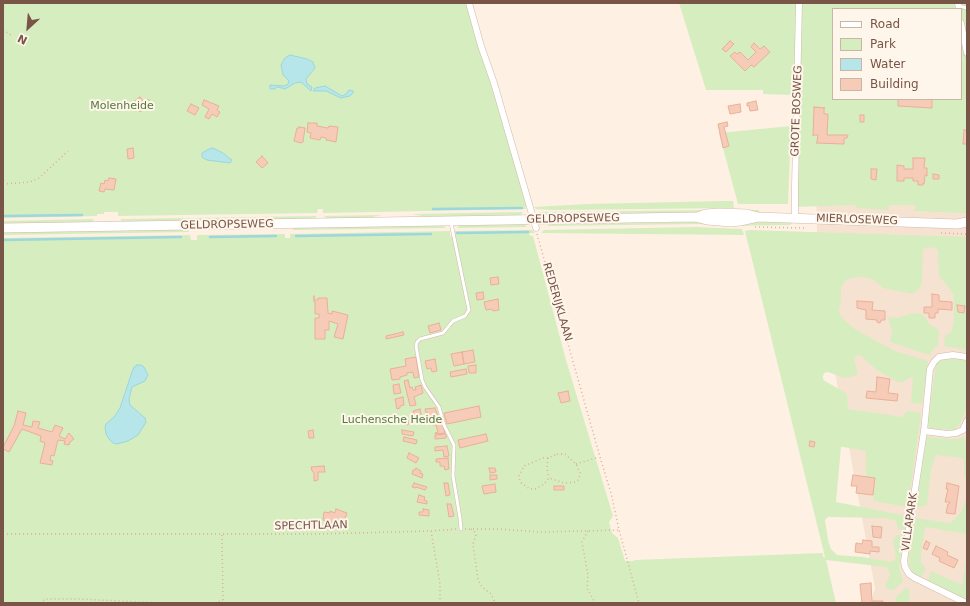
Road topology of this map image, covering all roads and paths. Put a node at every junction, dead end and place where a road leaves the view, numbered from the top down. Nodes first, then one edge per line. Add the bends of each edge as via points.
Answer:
1 (4, 3) edge
2 (469, 3) edge
3 (799, 3) edge
4 (958, 6) edge
5 (967, 8) edge
6 (3, 15) edge
7 (962, 28) edge
8 (3, 30) edge
9 (11, 35) dead end
10 (967, 53) edge
11 (68, 151) dead end
12 (3, 184) edge
13 (739, 218) joint
14 (795, 218) junction
15 (451, 221) junction
16 (967, 222) edge
17 (534, 224) junction
18 (957, 224) junction
19 (749, 227) dead end
20 (3, 228) edge
21 (792, 228) dead end
22 (967, 228) edge
23 (967, 357) edge
24 (967, 421) edge
25 (924, 431) junction
26 (600, 456) junction
27 (548, 458) junction
28 (576, 464) junction
29 (549, 478) junction
30 (461, 529) junction
31 (471, 529) junction
32 (619, 530) junction
33 (431, 531) junction
34 (588, 531) junction
35 (3, 534) edge
36 (222, 535) junction
37 (223, 600) junction
38 (40, 603) edge
39 (161, 603) edge
40 (215, 603) edge
41 (223, 603) edge
42 (440, 603) edge
43 (494, 603) edge
44 (595, 603) edge
45 (639, 603) edge
46 (966, 603) edge

1 - 6 path
2 - 17 street
3 - 14 street, GROTE BOSWEG
4 - 5 lane
7 - 10 street
8 - 9 path
11 - 12 path via 39,178 30,182
13 - 14 main road, MIERLOSEWEG
13 - 17 main road, GELDROPSEWEG via 713,213 695,217
14 - 18 main road, MIERLOSEWEG
15 - 17 main road, GELDROPSEWEG
15 - 20 main road, GELDROPSEWEG
15 - 30 lane via 469,310 465,316 453,321 443,333 420,339 416,346 422,380 439,407 454,445 453,476
16 - 18 main road, MIERLOSEWEG
17 - 26 path, REDERIJKLAAN
18 - 22 main road, MIERLOSEWEG
19 - 21 path
23 - 25 street, VILLAPARK via 939,357 934,362 930,369
24 - 25 street via 963,430 956,433
25 - 46 street, VILLAPARK via 905,567 915,578
26 - 28 path
26 - 32 path, REDERIJKLAAN
27 - 28 path via 565,454
27 - 29 path
27 - 29 path via 524,466 519,476 520,482 530,489 544,484
28 - 29 path via 580,473 576,482 564,483
30 - 31 path, SPECHTLAAN
30 - 33 path, SPECHTLAAN
31 - 34 path, SPECHTLAAN
31 - 43 path via 476,535 473,544 478,580 491,594
32 - 34 path, SPECHTLAAN
32 - 45 path, REDERIJKLAAN
33 - 36 path, SPECHTLAAN
33 - 42 path via 440,584
34 - 44 path via 582,542 588,575 587,588
35 - 36 path, SPECHTLAAN
36 - 37 path
37 - 40 path
37 - 41 path
38 - 39 path via 45,599 79,599

